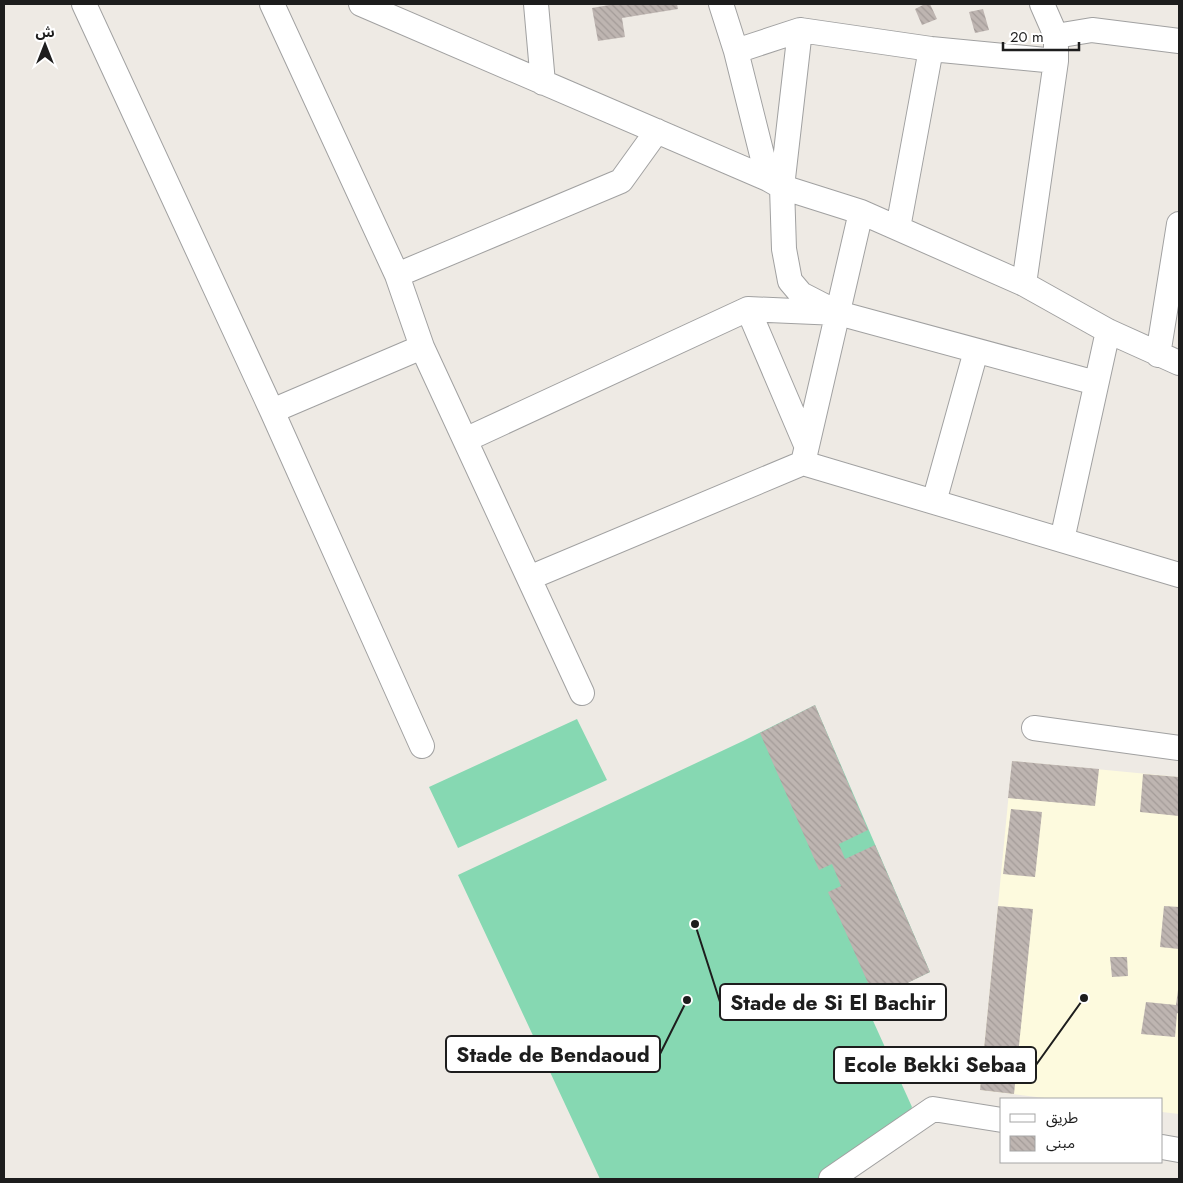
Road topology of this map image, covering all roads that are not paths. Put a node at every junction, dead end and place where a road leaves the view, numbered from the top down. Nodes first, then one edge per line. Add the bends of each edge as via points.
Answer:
1 (84, 4) edge
2 (272, 4) edge
3 (361, 4) edge
4 (536, 4) edge
5 (721, 4) edge
6 (1042, 4) edge
7 (800, 30) junction
8 (1056, 36) junction
9 (1179, 41) edge
10 (931, 48) junction
11 (736, 51) junction
12 (1056, 61) junction
13 (543, 83) junction
14 (657, 132) junction
15 (775, 183) junction
16 (861, 212) junction
17 (1179, 224) edge
18 (898, 228) junction
19 (397, 276) junction
20 (1024, 284) junction
21 (748, 309) junction
22 (838, 313) junction
23 (1108, 332) junction
24 (422, 348) junction
25 (976, 351) junction
26 (1169, 359) edge
27 (1096, 383) junction
28 (272, 411) junction
29 (465, 440) junction
30 (804, 454) junction
31 (934, 502) junction
32 (1062, 540) junction
33 (1179, 575) edge
34 (529, 578) junction
35 (582, 693) dead end
36 (1034, 728) dead end
37 (422, 746) dead end
38 (1179, 748) edge
39 (1000, 1120) edge
40 (1163, 1147) edge
41 (1179, 1150) edge
42 (831, 1179) edge

1 - 28 street
2 - 19 street
3 - 13 street
4 - 13 street
5 - 11 street
6 - 8 street
7 - 10 street
7 - 11 street
7 - 15 street
8 - 9 street via 1092,30
8 - 12 street
10 - 12 street
10 - 18 street
11 - 15 street
12 - 20 street
13 - 14 street
14 - 15 street
14 - 19 street via 621,181
15 - 16 street
15 - 22 street via 790,281 801,294
16 - 18 street
16 - 22 street
17 - 26 street
18 - 20 street
19 - 24 street
20 - 23 street
21 - 22 street
21 - 29 street
21 - 30 street
22 - 25 street
22 - 30 street
23 - 26 street
23 - 27 street
24 - 28 street
24 - 29 street
25 - 27 street
25 - 31 street
27 - 32 street
28 - 37 street
29 - 34 street
30 - 31 street
30 - 34 street
31 - 32 street
32 - 33 street
34 - 35 street
36 - 38 street
39 - 42 street via 933,1109
40 - 41 street

